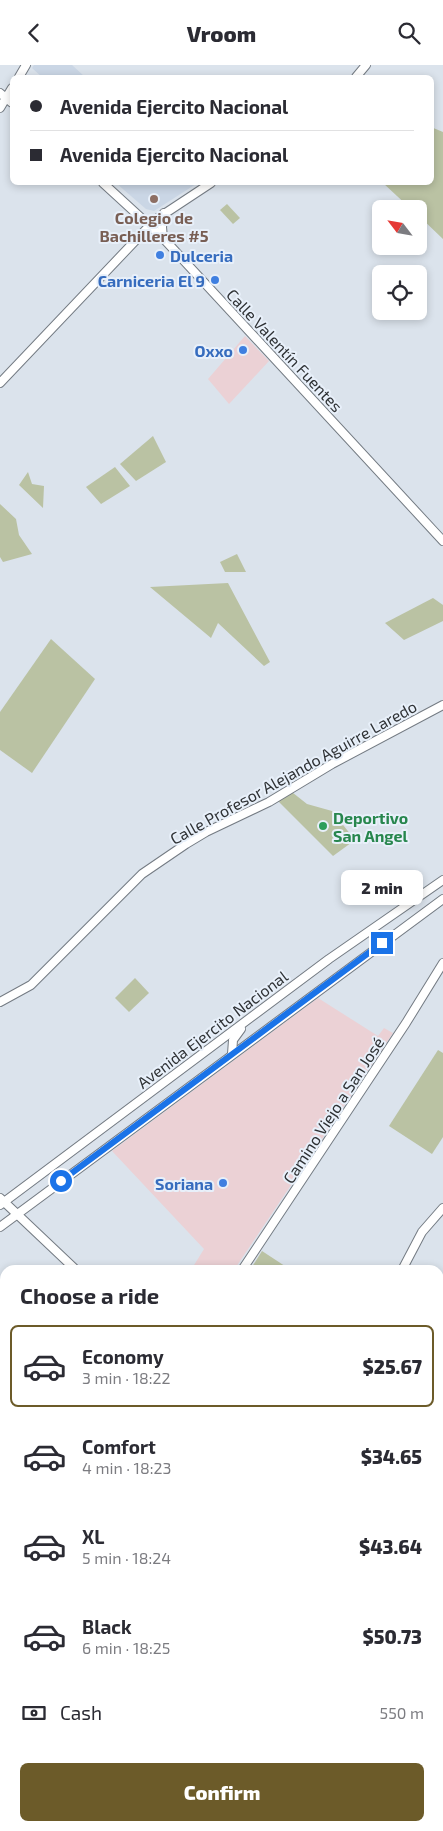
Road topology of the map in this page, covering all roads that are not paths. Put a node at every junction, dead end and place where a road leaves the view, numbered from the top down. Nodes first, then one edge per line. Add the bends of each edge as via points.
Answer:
1 (366, 65) edge
2 (358, 75) edge
3 (6, 98) edge
4 (0, 108) edge
5 (105, 185) edge
6 (208, 185) edge
7 (164, 213) junction
8 (139, 215) junction
9 (150, 225) junction
10 (142, 234) junction
11 (162, 236) junction
12 (0, 383) edge
13 (443, 541) edge
14 (443, 705) edge
15 (443, 879) edge
16 (443, 899) edge
17 (443, 963) edge
18 (0, 1002) edge
19 (244, 1022) junction
20 (232, 1055) junction
21 (1, 1201) edge
22 (443, 1208) edge
23 (17, 1214) junction
24 (0, 1227) edge
25 (71, 1265) edge
26 (245, 1265) edge
27 (405, 1265) edge

1 - 2 main road
3 - 4 main road
5 - 8 main road, Calle Valentín Fuentes
6 - 7 main road
7 - 8 main road
7 - 9 main road
7 - 11 main road
8 - 9 main road, Calle Valentín Fuentes
9 - 10 main road
9 - 11 main road, Calle Valentín Fuentes
10 - 11 main road via 154,232
10 - 12 main road
11 - 13 main road, Calle Valentín Fuentes
14 - 18 main road, Calle Profesor Alejando Aguirre Laredo via 332,764 269,802 186,844 142,874 31,985
15 - 19 main road, Avenida Ejercito Nacional
16 - 20 main road, Avenida Ejercito Nacional
17 - 26 main road, Camino Viejo a San José
19 - 20 main road via 233,1040
19 - 21 main road, Avenida Ejercito Nacional
20 - 23 main road, Avenida Ejercito Nacional
21 - 23 main road
22 - 27 main road via 422,1231
23 - 24 main road, Avenida Ejercito Nacional
23 - 25 main road

